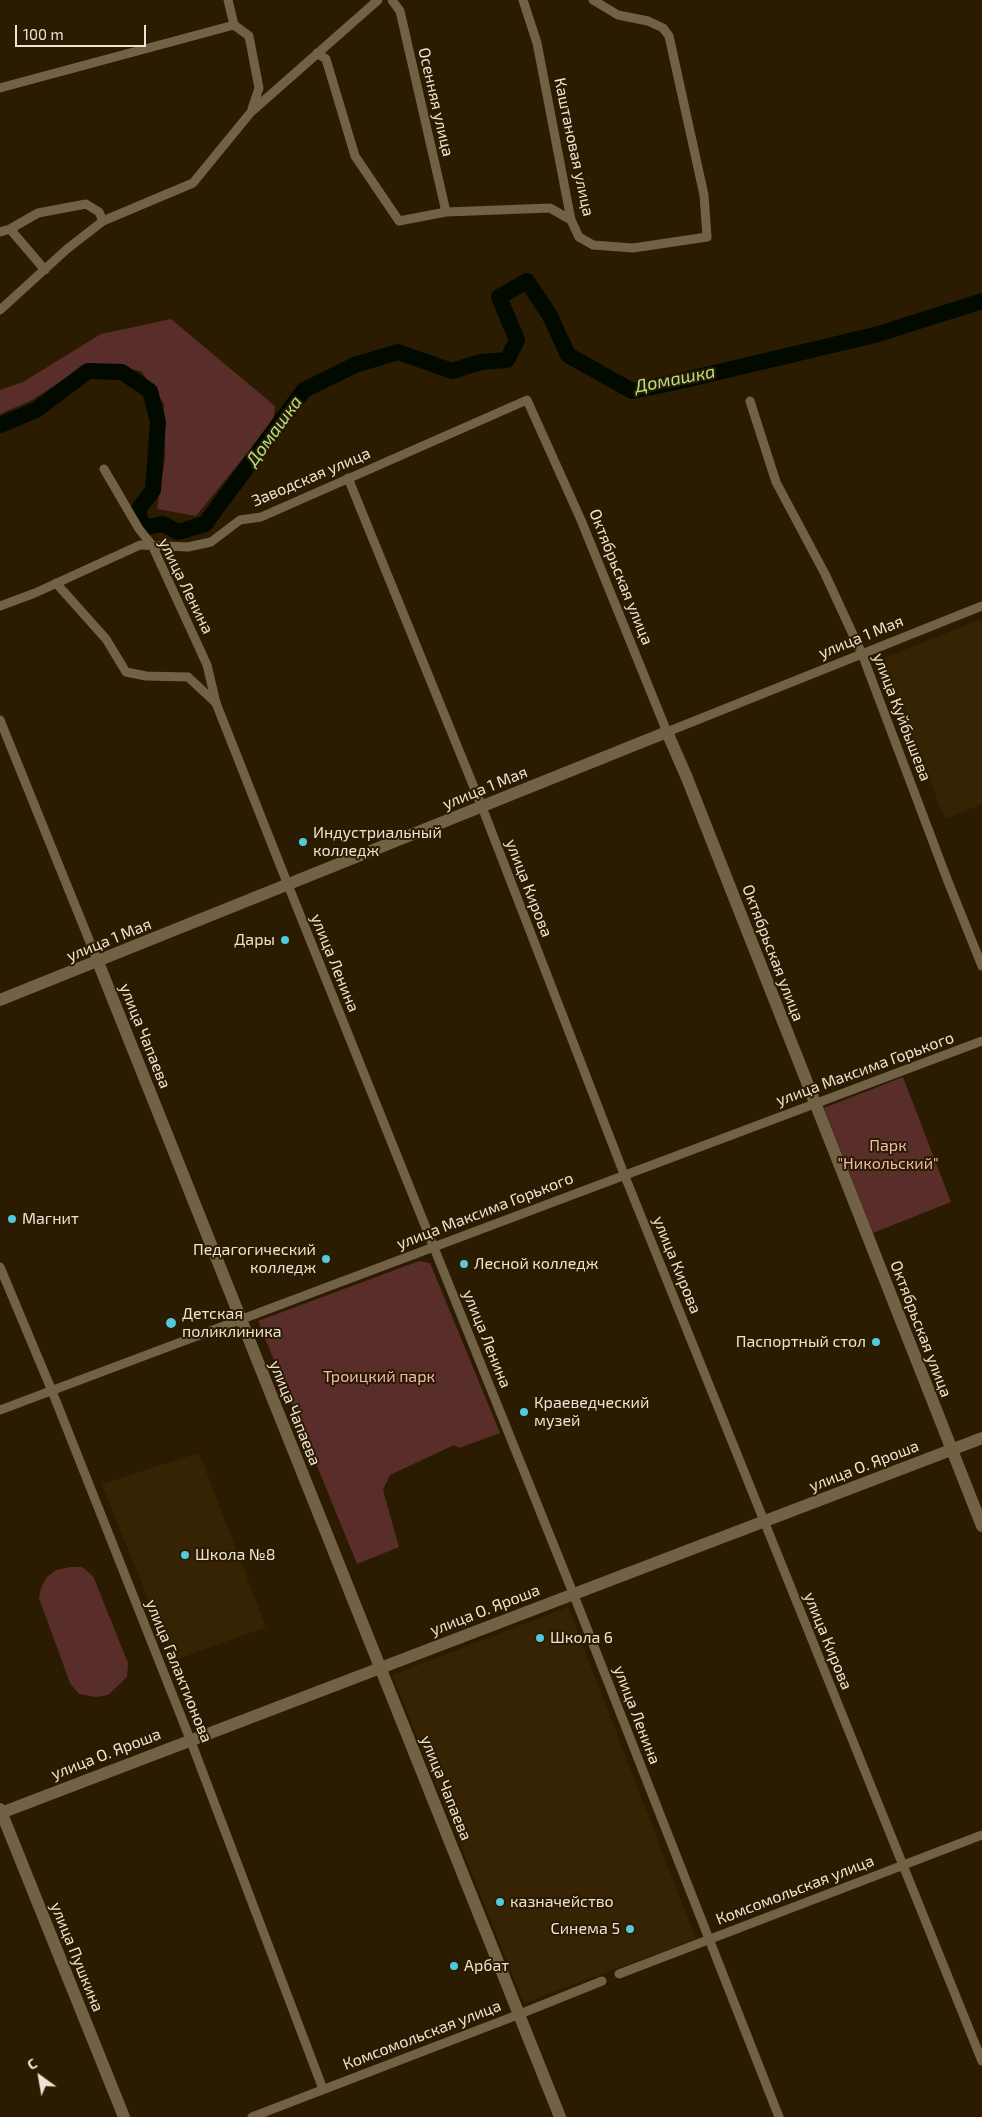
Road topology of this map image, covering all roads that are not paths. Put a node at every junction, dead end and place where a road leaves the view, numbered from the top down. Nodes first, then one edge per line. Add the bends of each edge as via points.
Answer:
1 (228, 0) edge
2 (378, 0) edge
3 (392, 0) edge
4 (523, 0) edge
5 (593, 0) edge
6 (234, 24) junction
7 (317, 53) junction
8 (0, 88) edge
9 (251, 112) junction
10 (446, 212) junction
11 (571, 220) junction
12 (103, 221) junction
13 (10, 229) junction
14 (0, 232) edge
15 (45, 270) junction
16 (0, 310) edge
17 (522, 401) joint
18 (750, 401) dead end
19 (104, 469) dead end
20 (348, 478) junction
21 (152, 546) junction
22 (56, 584) junction
23 (0, 606) edge
24 (982, 606) edge
25 (862, 654) junction
26 (216, 703) junction
27 (0, 720) edge
28 (667, 732) junction
29 (482, 807) junction
30 (288, 885) junction
31 (98, 962) junction
32 (982, 966) edge
33 (0, 1000) edge
34 (982, 1041) edge
35 (815, 1103) junction
36 (624, 1174) junction
37 (434, 1247) junction
38 (0, 1267) edge
39 (240, 1319) junction
40 (52, 1390) junction
41 (0, 1410) edge
42 (982, 1438) edge
43 (951, 1450) junction
44 (764, 1522) junction
45 (982, 1526) edge
46 (573, 1593) junction
47 (380, 1668) junction
48 (190, 1740) junction
49 (0, 1812) edge
50 (982, 1835) edge
51 (903, 1865) junction
52 (708, 1939) junction
53 (619, 1974) dead end
54 (602, 1981) dead end
55 (520, 2014) junction
56 (982, 2061) edge
57 (323, 2089) junction
58 (124, 2117) edge
59 (252, 2117) edge
60 (560, 2117) edge
61 (779, 2117) edge

1 - 6 street
2 - 7 street
3 - 10 street, Осенняя улица via 400,11
4 - 11 street, Каштановая улица via 537,43
5 - 11 street, Каштановая улица via 618,15 648,21 669,36 704,195 707,237 632,248 592,245 579,236
6 - 8 street
6 - 9 street via 249,36 259,88
7 - 9 street
7 - 10 street via 326,59 356,156 399,221
9 - 12 street via 193,183
10 - 11 street via 550,208
12 - 13 street via 99,212 86,204 38,213
12 - 15 street
13 - 14 street
13 - 15 street
15 - 16 street
17 - 20 street, Заводская улица
17 - 28 street, Октябрьская улица via 527,400 577,512
18 - 25 street, улица Куйбышева via 776,482
19 - 21 street, улица Ленина
20 - 21 street, Заводская улица via 261,517 240,520 211,542 188,547
20 - 29 street, улица Кирова
21 - 22 street, Заводская улица via 140,545
21 - 26 street, улица Ленина via 207,665
22 - 23 street, Заводская улица
22 - 26 street via 106,639 126,672 188,677
24 - 25 street, улица 1 Мая
25 - 28 street, улица 1 Мая
25 - 32 street, улица Куйбышева
26 - 30 street, улица Ленина
27 - 31 street, улица Чапаева
28 - 29 main road, улица 1 Мая
28 - 35 main road, Октябрьская улица
29 - 30 main road, улица 1 Мая
29 - 36 street, улица Кирова
30 - 31 main road, улица 1 Мая
30 - 37 street, улица Ленина
31 - 33 main road, улица 1 Мая
31 - 39 main road, улица Чапаева
34 - 35 street, улица Максима Горького
35 - 36 street, улица Максима Горького
35 - 43 main road, Октябрьская улица
36 - 37 street, улица Максима Горького
36 - 44 street, улица Кирова
37 - 39 street, улица Максима Горького
37 - 46 street, улица Ленина
38 - 40 street, улица Галактионова
39 - 40 street, улица Максима Горького
39 - 47 main road, улица Чапаева
40 - 41 street, улица Максима Горького
40 - 48 street, улица Галактионова
42 - 43 main road, улица О. Яроша
43 - 44 main road, улица О. Яроша
43 - 45 main road, Октябрьская улица
44 - 46 main road, улица О. Яроша
44 - 51 street, улица Кирова
46 - 47 main road, улица О. Яроша
46 - 52 street, улица Ленина
47 - 48 main road, улица О. Яроша
47 - 55 main road, улица Чапаева
48 - 49 main road, улица О. Яроша
48 - 57 street, улица Галактионова
49 - 58 main road, улица Пушкина
50 - 51 street, Комсомольская улица
51 - 52 street, Комсомольская улица
51 - 56 street, улица Кирова
52 - 53 street, Комсомольская улица
52 - 61 street, улица Ленина
54 - 55 street, Комсомольская улица
55 - 57 street, Комсомольская улица
55 - 60 main road, улица Чапаева
57 - 59 street, Комсомольская улица

